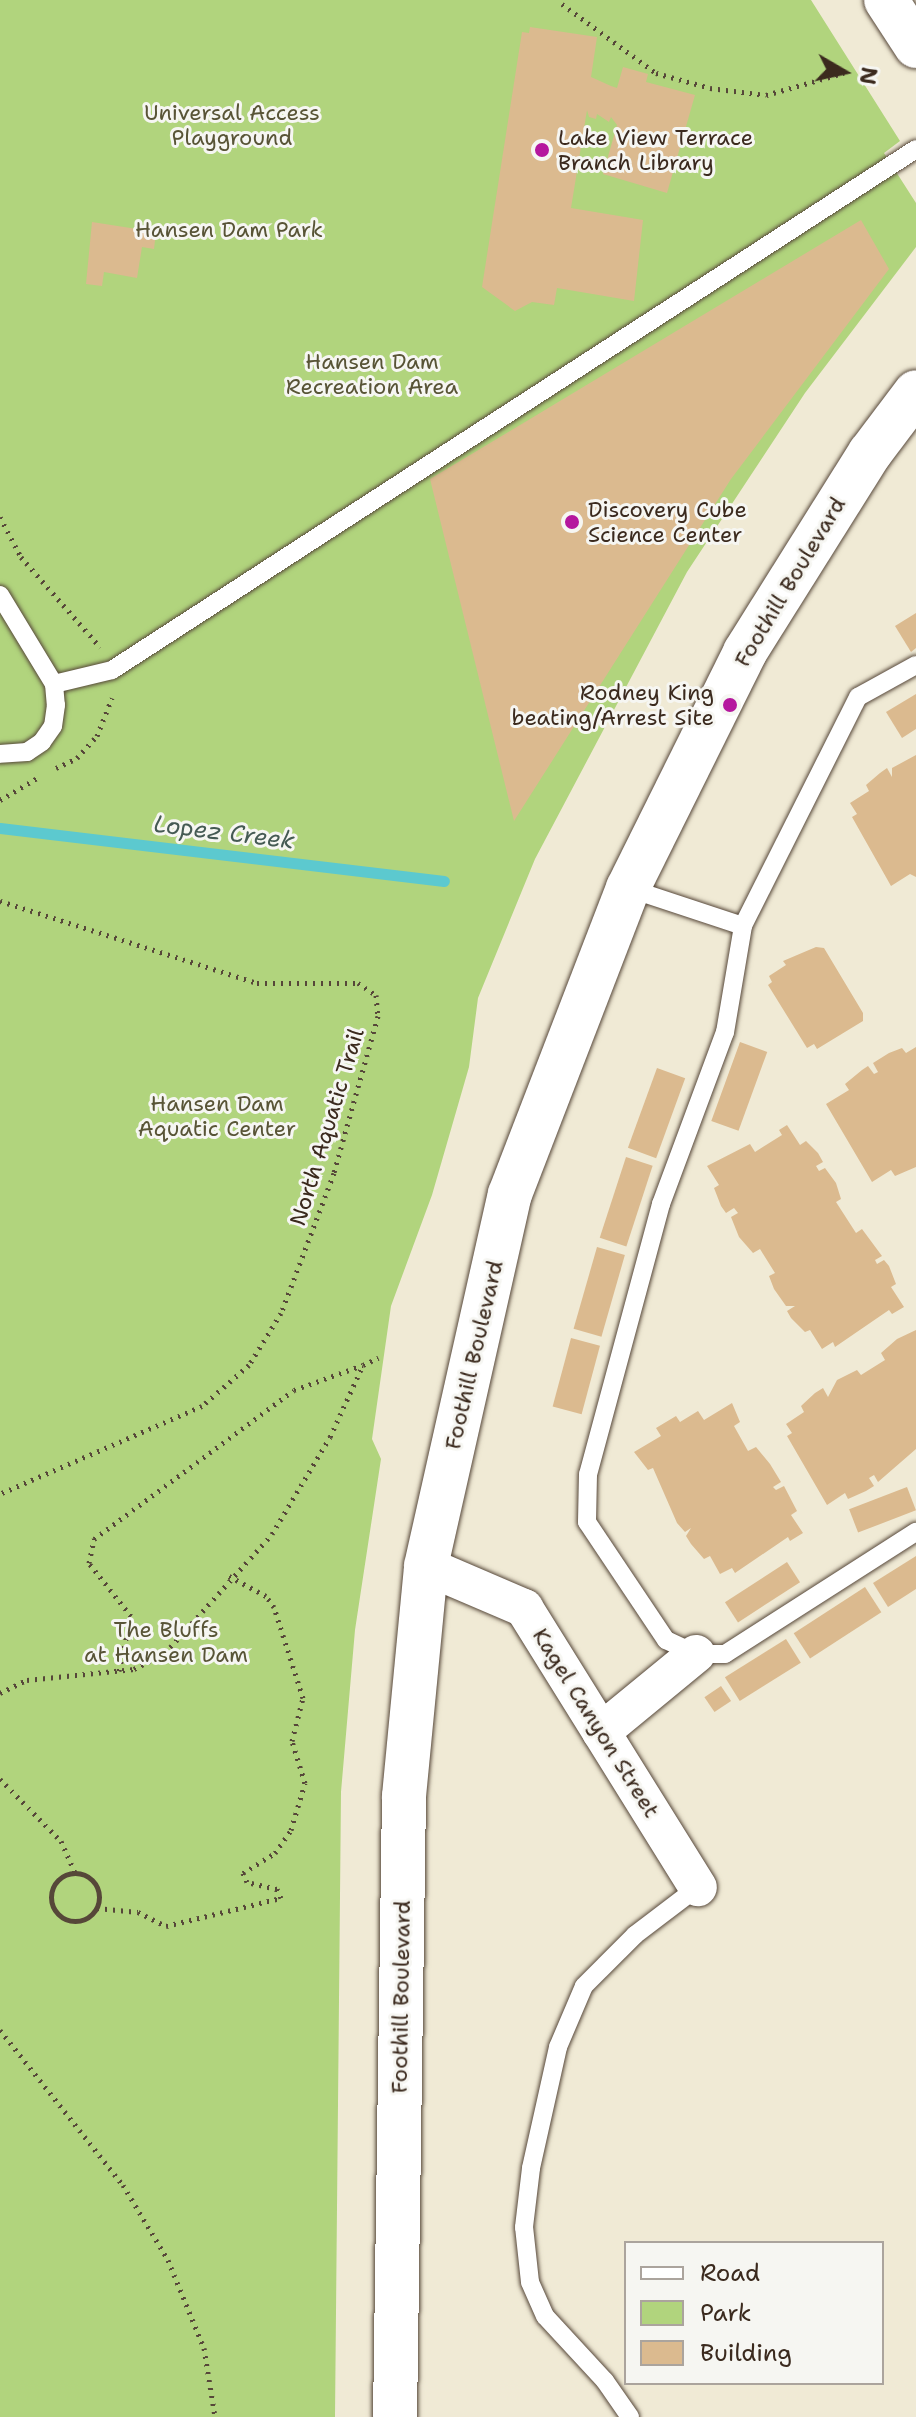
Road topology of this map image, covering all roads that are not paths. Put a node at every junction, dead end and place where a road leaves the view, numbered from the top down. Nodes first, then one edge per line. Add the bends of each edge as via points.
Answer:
1 (886, 0) edge
2 (916, 46) edge
3 (916, 149) edge
4 (916, 392) edge
5 (0, 595) edge
6 (916, 665) edge
7 (54, 684) junction
8 (27, 752) junction
9 (0, 754) edge
10 (0, 771) edge
11 (628, 888) junction
12 (743, 926) junction
13 (916, 1532) edge
14 (426, 1566) junction
15 (696, 1654) junction
16 (601, 1732) junction
17 (698, 1887) joint
18 (395, 2417) edge
19 (630, 2417) edge

1 - 2 main road
3 - 7 lane via 112,670
4 - 11 main road, Foothill Boulevard via 778,595
5 - 7 lane
6 - 12 lane via 858,697
7 - 8 lane via 53,726
8 - 9 lane
8 - 10 lane
11 - 12 lane
11 - 14 main road, Foothill Boulevard via 510,1194
12 - 15 lane via 725,1032 661,1204 588,1474 587,1522 666,1640
13 - 15 lane via 725,1654
14 - 16 street, Kagel Canyon Street via 524,1608
14 - 18 main road, Foothill Boulevard via 404,1796
15 - 16 street
16 - 17 street, Kagel Canyon Street
17 - 19 lane via 635,1935 584,1986 558,2047 531,2168 524,2227 530,2282 545,2316 605,2381

